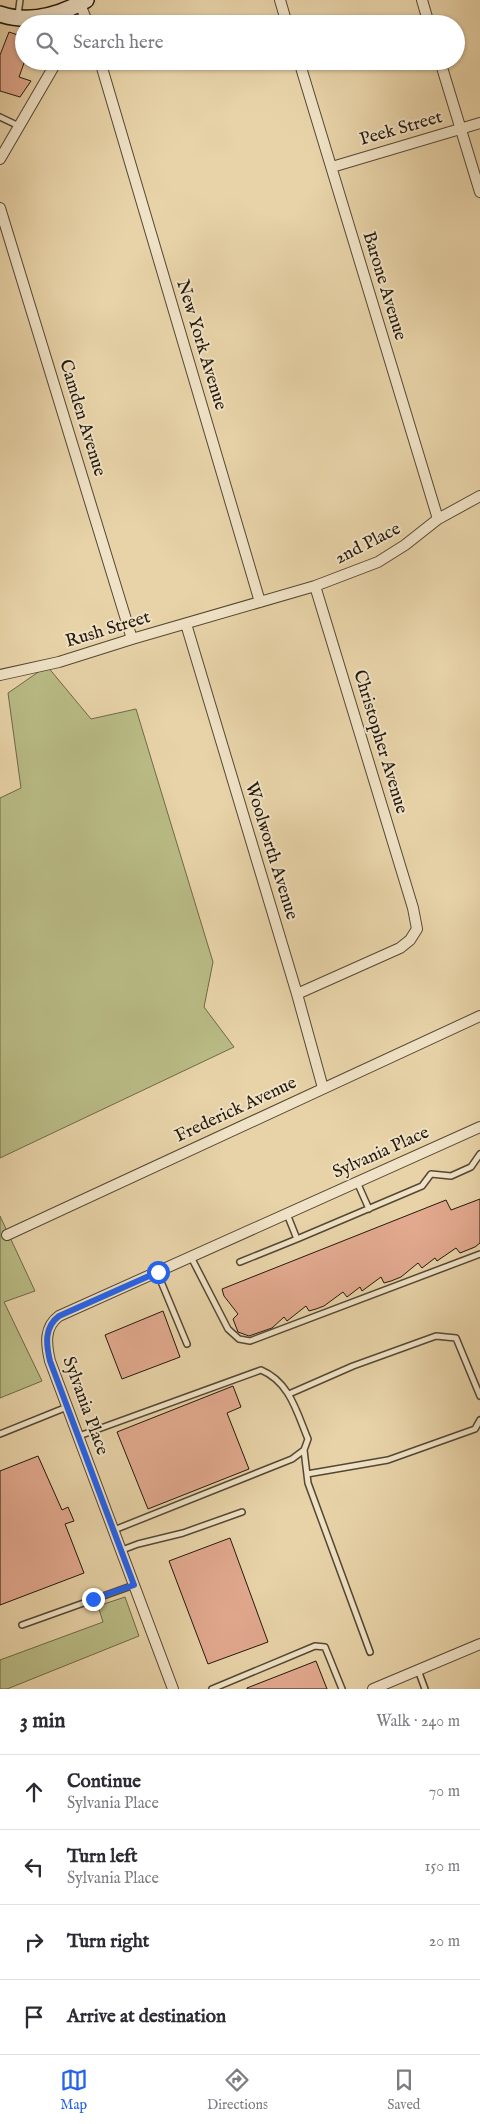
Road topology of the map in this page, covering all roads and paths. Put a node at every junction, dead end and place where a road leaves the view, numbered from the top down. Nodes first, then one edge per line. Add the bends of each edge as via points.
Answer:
1 (20, 0) edge
2 (280, 0) edge
3 (422, 0) edge
4 (84, 1) edge
5 (0, 14) edge
6 (18, 15) edge
7 (54, 15) edge
8 (86, 15) edge
9 (285, 15) edge
10 (426, 15) edge
11 (15, 18) edge
12 (52, 70) edge
13 (103, 70) edge
14 (302, 70) edge
15 (443, 70) edge
16 (0, 117) edge
17 (480, 123) edge
18 (19, 126) junction
19 (461, 129) junction
20 (0, 159) edge
21 (332, 166) junction
22 (480, 192) edge
23 (0, 208) edge
24 (480, 496) edge
25 (438, 519) junction
26 (315, 586) junction
27 (260, 602) junction
28 (186, 624) junction
29 (132, 638) junction
30 (0, 675) edge
31 (297, 994) junction
32 (480, 1016) edge
33 (323, 1088) junction
34 (480, 1127) edge
35 (480, 1154) edge
36 (357, 1182) junction
37 (369, 1209) junction
38 (287, 1213) junction
39 (7, 1235) dead end
40 (297, 1239) junction
41 (480, 1254) edge
42 (190, 1257) junction
43 (240, 1262) dead end
44 (158, 1272) junction
45 (187, 1344) dead end
46 (289, 1394) junction
47 (480, 1396) edge
48 (68, 1407) junction
49 (480, 1420) edge
50 (0, 1434) edge
51 (79, 1436) junction
52 (304, 1450) junction
53 (306, 1474) junction
54 (242, 1512) dead end
55 (114, 1530) junction
56 (122, 1550) junction
57 (134, 1585) junction
58 (22, 1625) dead end
59 (480, 1644) edge
60 (370, 1652) dead end
61 (418, 1670) junction
62 (174, 1689) edge
63 (212, 1689) edge
64 (342, 1689) edge
65 (373, 1689) edge
66 (425, 1689) edge

1 - 6 lane
2 - 9 street
3 - 10 street
4 - 7 main road
4 - 8 street
5 - 11 main road
12 - 18 street
13 - 27 street, New York Avenue
14 - 21 street, Barone Avenue
15 - 19 street
16 - 18 lane
17 - 19 street, Peek Street
18 - 20 street
19 - 21 street, Peek Street
19 - 22 street
21 - 25 street, Barone Avenue
23 - 29 street, Camden Avenue
24 - 25 street, 2nd Place
25 - 26 street, 2nd Place via 414,540 378,562
26 - 27 street, 2nd Place
26 - 31 street, Christopher Avenue via 417,929 400,948
27 - 28 street, Rush Street
28 - 29 street, Rush Street
28 - 31 street, Woolworth Avenue
29 - 30 street, Rush Street via 59,662
31 - 33 street, Woolworth Avenue
32 - 33 street, Frederick Avenue
33 - 39 street, Frederick Avenue
34 - 36 street, Sylvania Place
35 - 37 lane via 471,1166 451,1176 432,1174 422,1186
36 - 37 lane
36 - 38 street, Sylvania Place
37 - 40 lane
38 - 40 lane
38 - 42 street, Sylvania Place
40 - 43 lane
41 - 42 lane via 250,1341 240,1339 228,1329
42 - 44 street, Sylvania Place
44 - 45 lane
44 - 48 street, Sylvania Place via 52,1321 47,1347
46 - 47 lane via 353,1366 436,1336 456,1338
46 - 51 lane via 272,1375 261,1370
46 - 52 lane via 308,1439
48 - 50 lane
48 - 51 street, Sylvania Place
49 - 53 lane via 476,1429 388,1460
51 - 55 street, Sylvania Place
52 - 53 lane
52 - 55 lane via 292,1459
53 - 60 lane
54 - 56 lane
55 - 56 street, Sylvania Place
56 - 57 street, Sylvania Place
57 - 58 lane
57 - 62 street, Sylvania Place
59 - 61 street
61 - 65 street
61 - 66 lane
63 - 64 lane via 315,1646 322,1646

